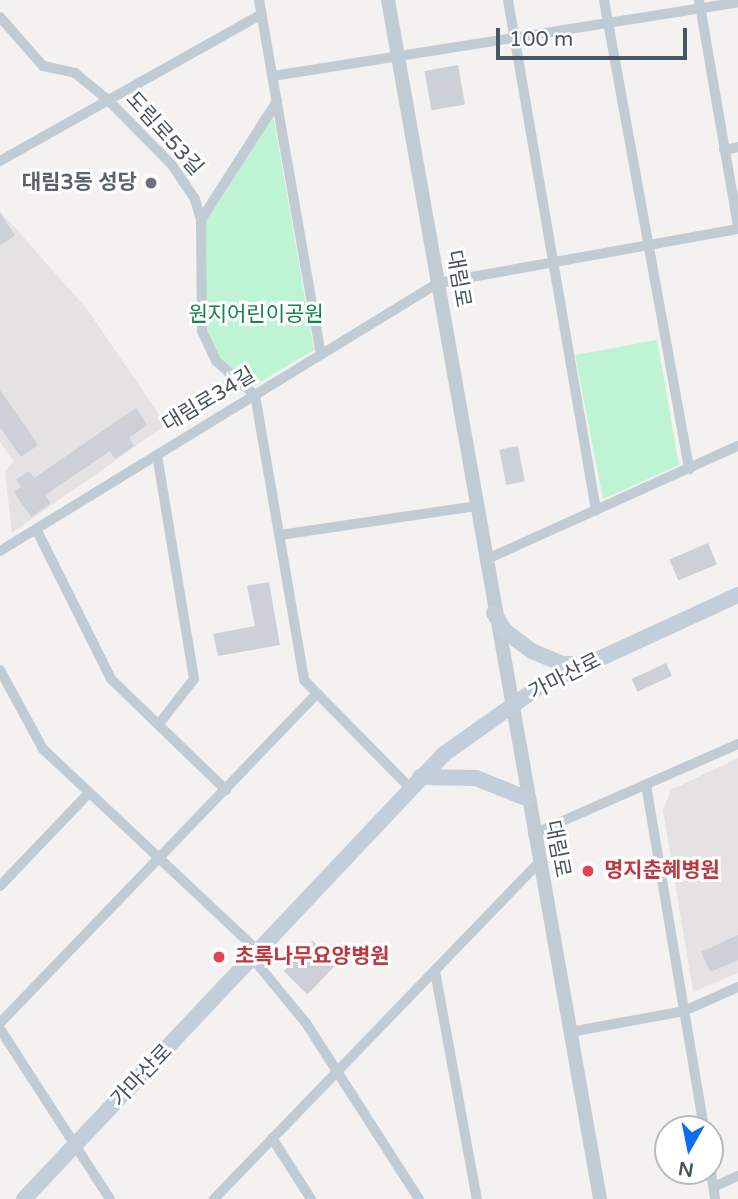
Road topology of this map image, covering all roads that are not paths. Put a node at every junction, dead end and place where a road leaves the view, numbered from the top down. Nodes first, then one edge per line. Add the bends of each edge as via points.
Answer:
1 (259, 0) edge
2 (388, 0) edge
3 (508, 0) edge
4 (604, 0) edge
5 (738, 2) edge
6 (699, 4) edge
7 (262, 14) junction
8 (0, 17) edge
9 (608, 24) junction
10 (515, 40) junction
11 (398, 59) junction
12 (273, 76) junction
13 (108, 100) junction
14 (277, 101) junction
15 (738, 147) edge
16 (724, 150) junction
17 (0, 161) edge
18 (201, 220) junction
19 (738, 227) edge
20 (648, 244) junction
21 (554, 260) junction
22 (438, 283) junction
23 (321, 354) junction
24 (255, 395) junction
25 (738, 446) edge
26 (157, 455) junction
27 (690, 468) junction
28 (476, 506) junction
29 (596, 510) junction
30 (36, 529) junction
31 (280, 535) junction
32 (0, 551) edge
33 (485, 560) junction
34 (738, 595) edge
35 (494, 613) junction
36 (588, 664) junction
37 (0, 670) edge
38 (314, 697) junction
39 (510, 708) junction
40 (158, 725) junction
41 (738, 744) edge
42 (414, 782) junction
43 (646, 785) junction
44 (226, 790) junction
45 (89, 793) junction
46 (526, 798) junction
47 (534, 834) junction
48 (160, 859) junction
49 (539, 863) junction
50 (0, 886) edge
51 (258, 957) junction
52 (435, 971) junction
53 (738, 987) edge
54 (684, 1011) junction
55 (0, 1023) edge
56 (0, 1029) edge
57 (570, 1032) junction
58 (336, 1072) junction
59 (702, 1115) edge
60 (272, 1138) junction
61 (76, 1145) junction
62 (738, 1176) edge
63 (715, 1193) edge
64 (24, 1199) edge
65 (110, 1199) edge
66 (214, 1199) edge
67 (311, 1199) edge
68 (419, 1199) edge
69 (477, 1199) edge
70 (600, 1199) edge

1 - 7 street
2 - 11 street, 대림로
3 - 10 street
4 - 9 street
5 - 6 street
6 - 9 street
6 - 16 street
7 - 12 street
7 - 13 street
8 - 13 street, 도림로53길 via 43,66 75,73
9 - 10 street
9 - 20 street
10 - 11 street
10 - 21 street
11 - 12 street
11 - 22 street, 대림로
12 - 14 street
13 - 17 street
13 - 18 street, 도림로53길 via 187,183
14 - 18 street
14 - 23 street
15 - 16 street
16 - 19 street
18 - 24 street, 도림로53길 via 202,331 216,361
19 - 20 street
20 - 21 street
20 - 27 street
21 - 22 street
21 - 29 street
22 - 23 street, 대림로34길
22 - 28 street, 대림로
23 - 24 street, 대림로34길
24 - 26 street, 대림로34길
24 - 31 street
25 - 27 street
26 - 30 street, 대림로34길
26 - 40 street via 194,679
27 - 29 street
28 - 31 street
28 - 33 street, 대림로
29 - 33 street
30 - 32 street, 대림로34길
30 - 40 street via 111,678
31 - 38 street via 304,680
33 - 35 street, 대림로
34 - 36 main road, 가마산로
35 - 36 main road via 505,631 532,651 563,664
35 - 39 street, 대림로
36 - 39 main road, 가마산로 via 540,686
37 - 45 street via 43,750
38 - 42 street
38 - 44 street
39 - 42 main road, 가마산로
39 - 46 street, 대림로
40 - 44 street
41 - 43 street
42 - 46 main road via 476,778
42 - 51 main road, 가마산로
43 - 47 street
43 - 54 street
44 - 48 street
45 - 48 street
45 - 50 street
46 - 47 street, 대림로
47 - 49 street, 대림로
48 - 51 street
48 - 55 street
49 - 52 street
49 - 57 street, 대림로
51 - 58 street
51 - 61 main road, 가마산로
52 - 58 street
52 - 69 street
53 - 54 street
54 - 57 street
54 - 59 street
56 - 61 street
57 - 70 street, 대림로
58 - 60 street
58 - 68 street
60 - 66 street
60 - 67 street
61 - 64 main road, 가마산로
61 - 65 street
62 - 63 street

